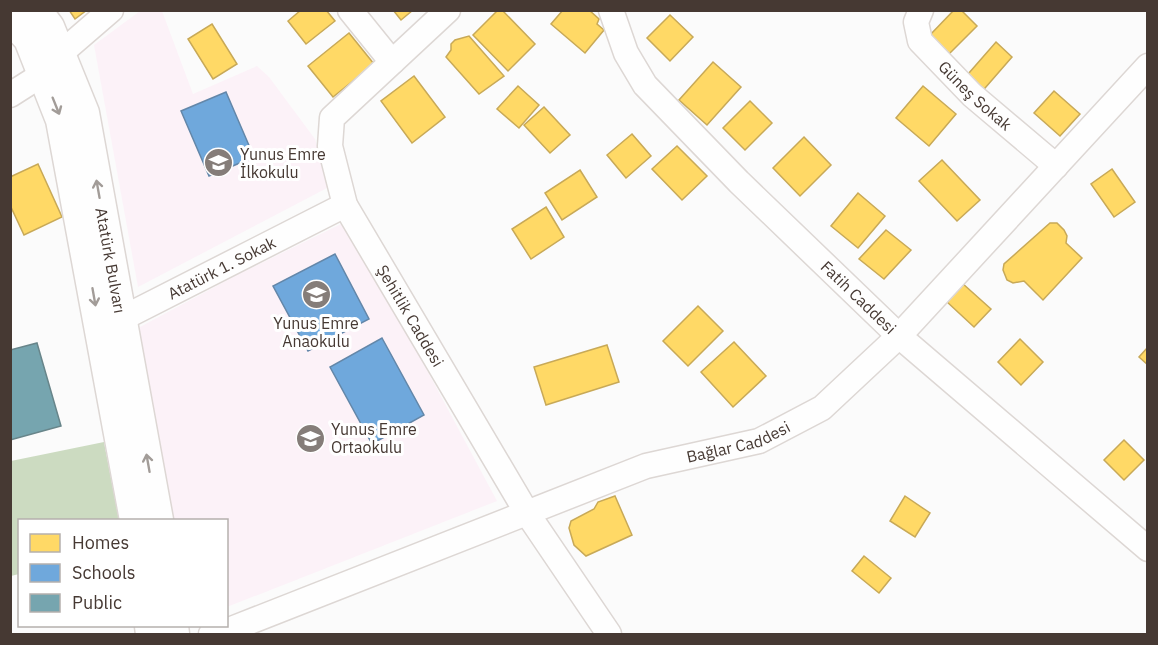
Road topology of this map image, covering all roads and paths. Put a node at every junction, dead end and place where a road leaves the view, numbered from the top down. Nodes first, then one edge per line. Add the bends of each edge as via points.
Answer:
1 (36, 10) edge
2 (111, 10) edge
3 (350, 10) edge
4 (448, 10) edge
5 (611, 10) edge
6 (921, 10) edge
7 (10, 18) edge
8 (392, 62) junction
9 (52, 64) junction
10 (1148, 66) edge
11 (10, 95) edge
12 (1056, 166) junction
13 (345, 205) junction
14 (111, 326) junction
15 (899, 336) junction
16 (527, 513) junction
17 (135, 519) edge
18 (158, 519) edge
19 (1148, 549) edge
20 (211, 634) edge
21 (609, 634) edge

1 - 9 main road, Atatürk Bulvarı via 49,27
2 - 9 street
3 - 8 street
4 - 8 street, Şehitlik Caddesi
5 - 15 street, Fatih Caddesi via 626,53 645,85 738,182
6 - 12 street, Güneş Sokak via 916,22 920,41 972,94
7 - 9 main road, Atatürk Bulvarı
8 - 13 street, Şehitlik Caddesi via 332,118 330,146
9 - 11 street
9 - 14 main road, Atatürk Bulvarı via 84,113
10 - 12 street, Bağlar Caddesi
12 - 15 street, Bağlar Caddesi
13 - 14 street, Atatürk 1. Sokak
13 - 16 street, Şehitlik Caddesi
14 - 17 main road, Atatürk Bulvarı
18 -> 14 main road, Atatürk Bulvarı
15 - 16 street, Bağlar Caddesi via 822,408 759,441 646,466
15 - 19 street, Fatih Caddesi
16 - 20 street, Bağlar Caddesi
16 - 21 street, Şehitlik Caddesi

